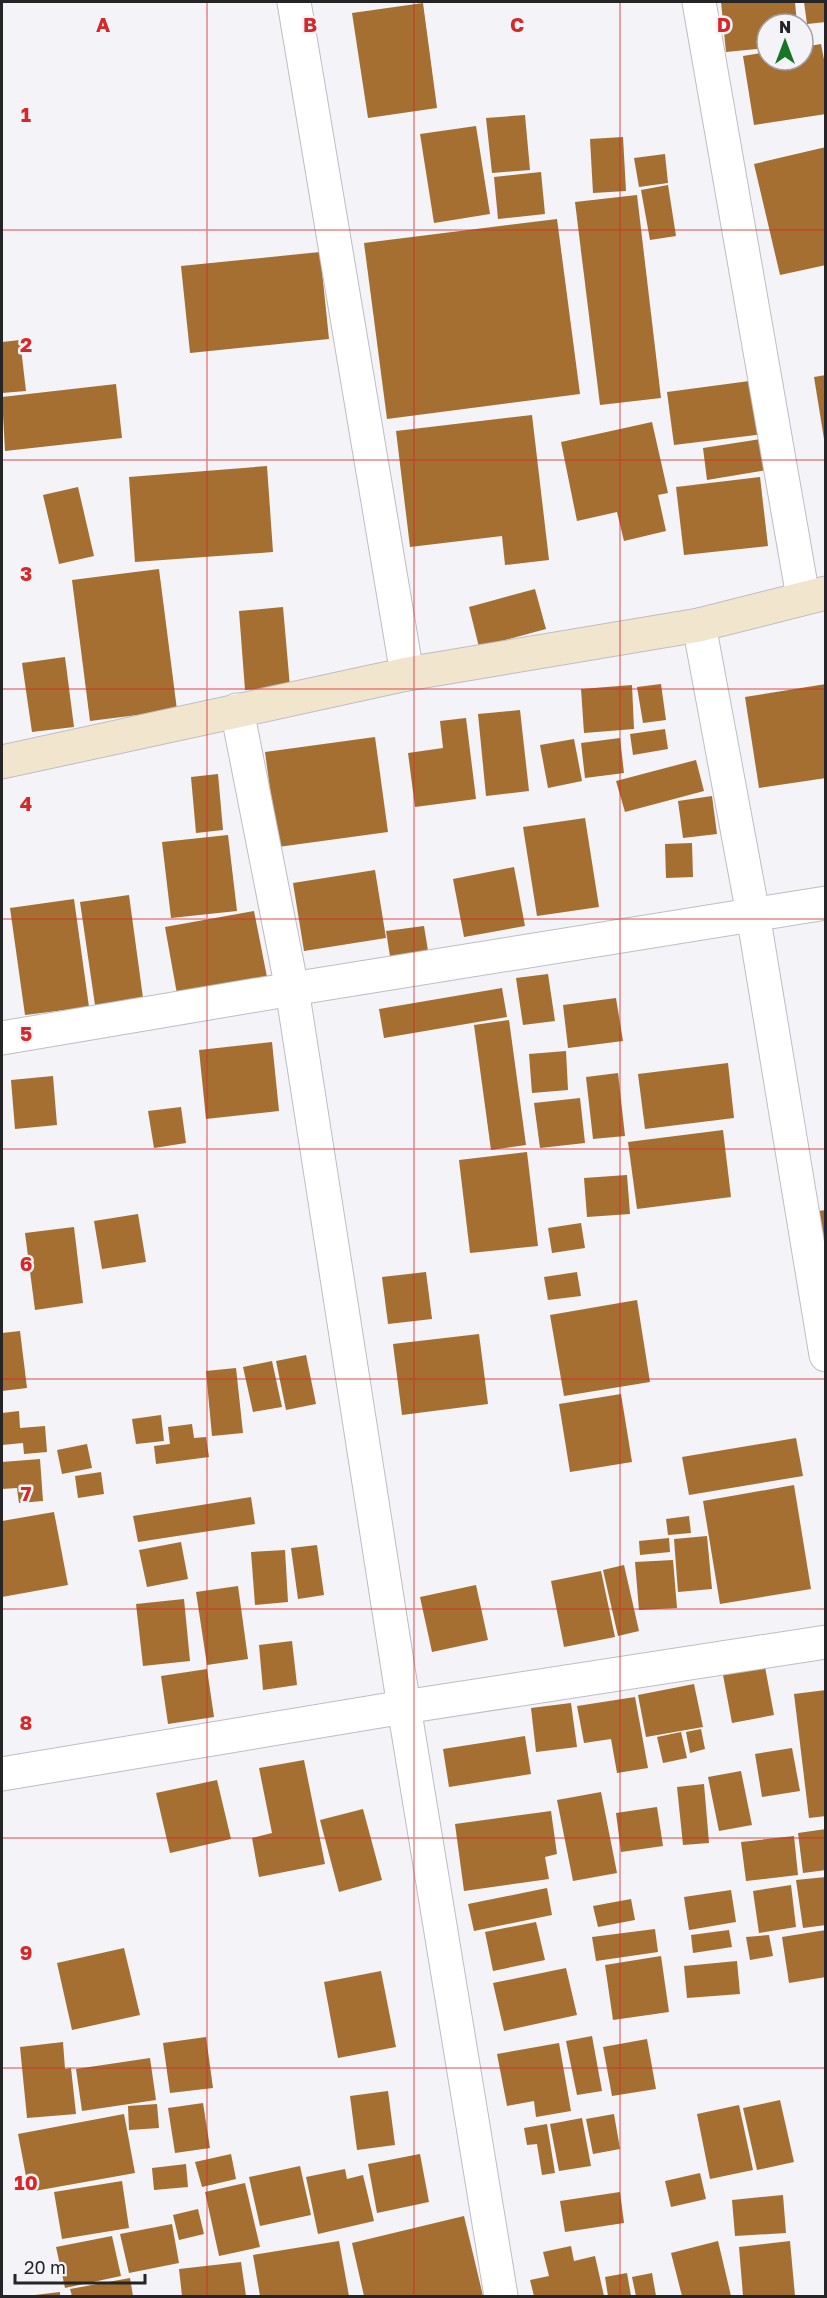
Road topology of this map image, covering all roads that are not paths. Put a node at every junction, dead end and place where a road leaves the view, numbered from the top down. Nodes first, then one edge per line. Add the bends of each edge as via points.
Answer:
1 (294, 2) edge
2 (699, 2) edge
3 (814, 595) edge
4 (699, 625) junction
5 (406, 674) junction
6 (237, 710) junction
7 (2, 762) edge
8 (825, 903) edge
9 (753, 914) junction
10 (292, 988) junction
11 (2, 1038) edge
12 (825, 1355) edge
13 (825, 1642) edge
14 (404, 1707) junction
15 (2, 1774) edge
16 (501, 2296) edge

1 - 5 street
2 - 3 street
3 - 4 main road
4 - 5 main road
4 - 9 street
5 - 6 main road
6 - 7 main road
6 - 10 street
8 - 9 street
9 - 10 street
9 - 12 street
10 - 11 street
10 - 14 street
13 - 14 street
14 - 15 street
14 - 16 street

